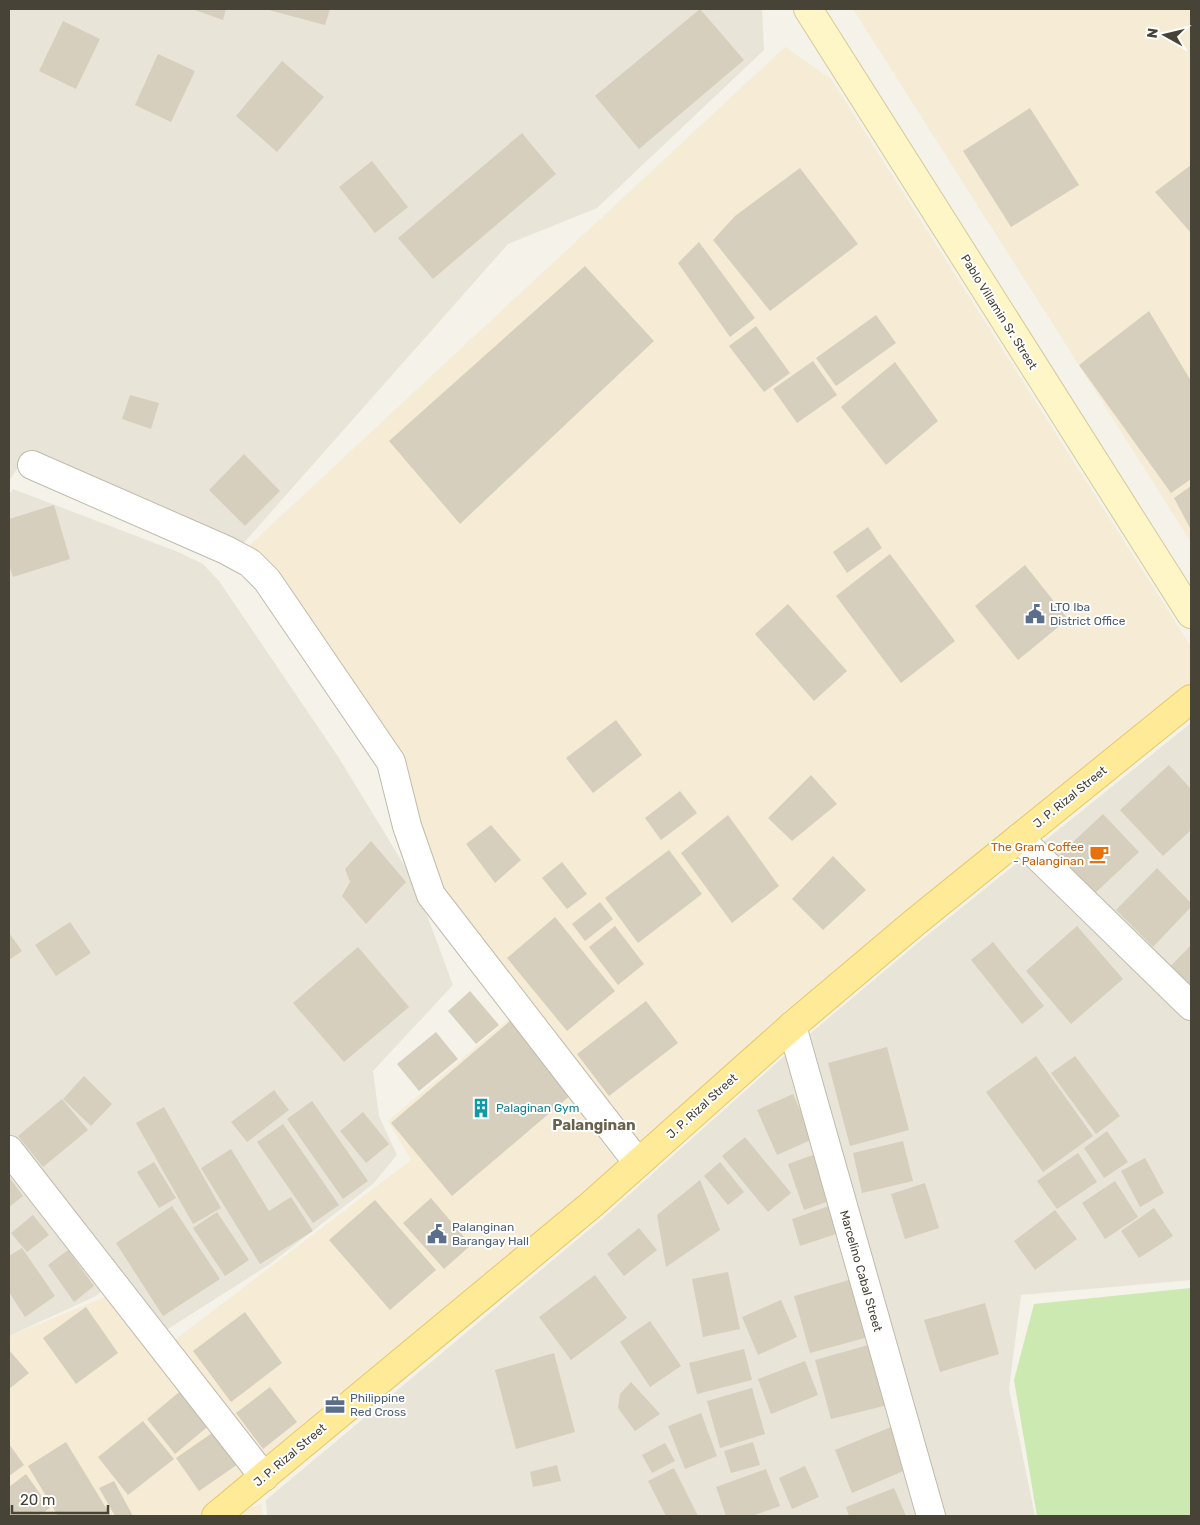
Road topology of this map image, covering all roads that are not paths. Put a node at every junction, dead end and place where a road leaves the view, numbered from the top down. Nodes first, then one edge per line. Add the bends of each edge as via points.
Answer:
1 (808, 9) edge
2 (32, 465) dead end
3 (1191, 614) edge
4 (1191, 699) edge
5 (1020, 838) junction
6 (1191, 1006) edge
7 (792, 1026) junction
8 (9, 1150) edge
9 (638, 1163) junction
10 (264, 1477) junction
11 (216, 1516) edge
12 (931, 1516) edge

1 - 3 street, Pablo Villamin Sr. Street
2 - 9 street via 226,550 250,563 267,580 390,762 407,826 431,895
4 - 5 main road, J. P. Rizal Street
5 - 6 street
5 - 7 main road, J. P. Rizal Street
7 - 9 main road, J. P. Rizal Street
7 - 12 street, Marcelino Cabal Street
8 - 10 street
9 - 10 main road, J. P. Rizal Street
10 - 11 main road, J. P. Rizal Street

